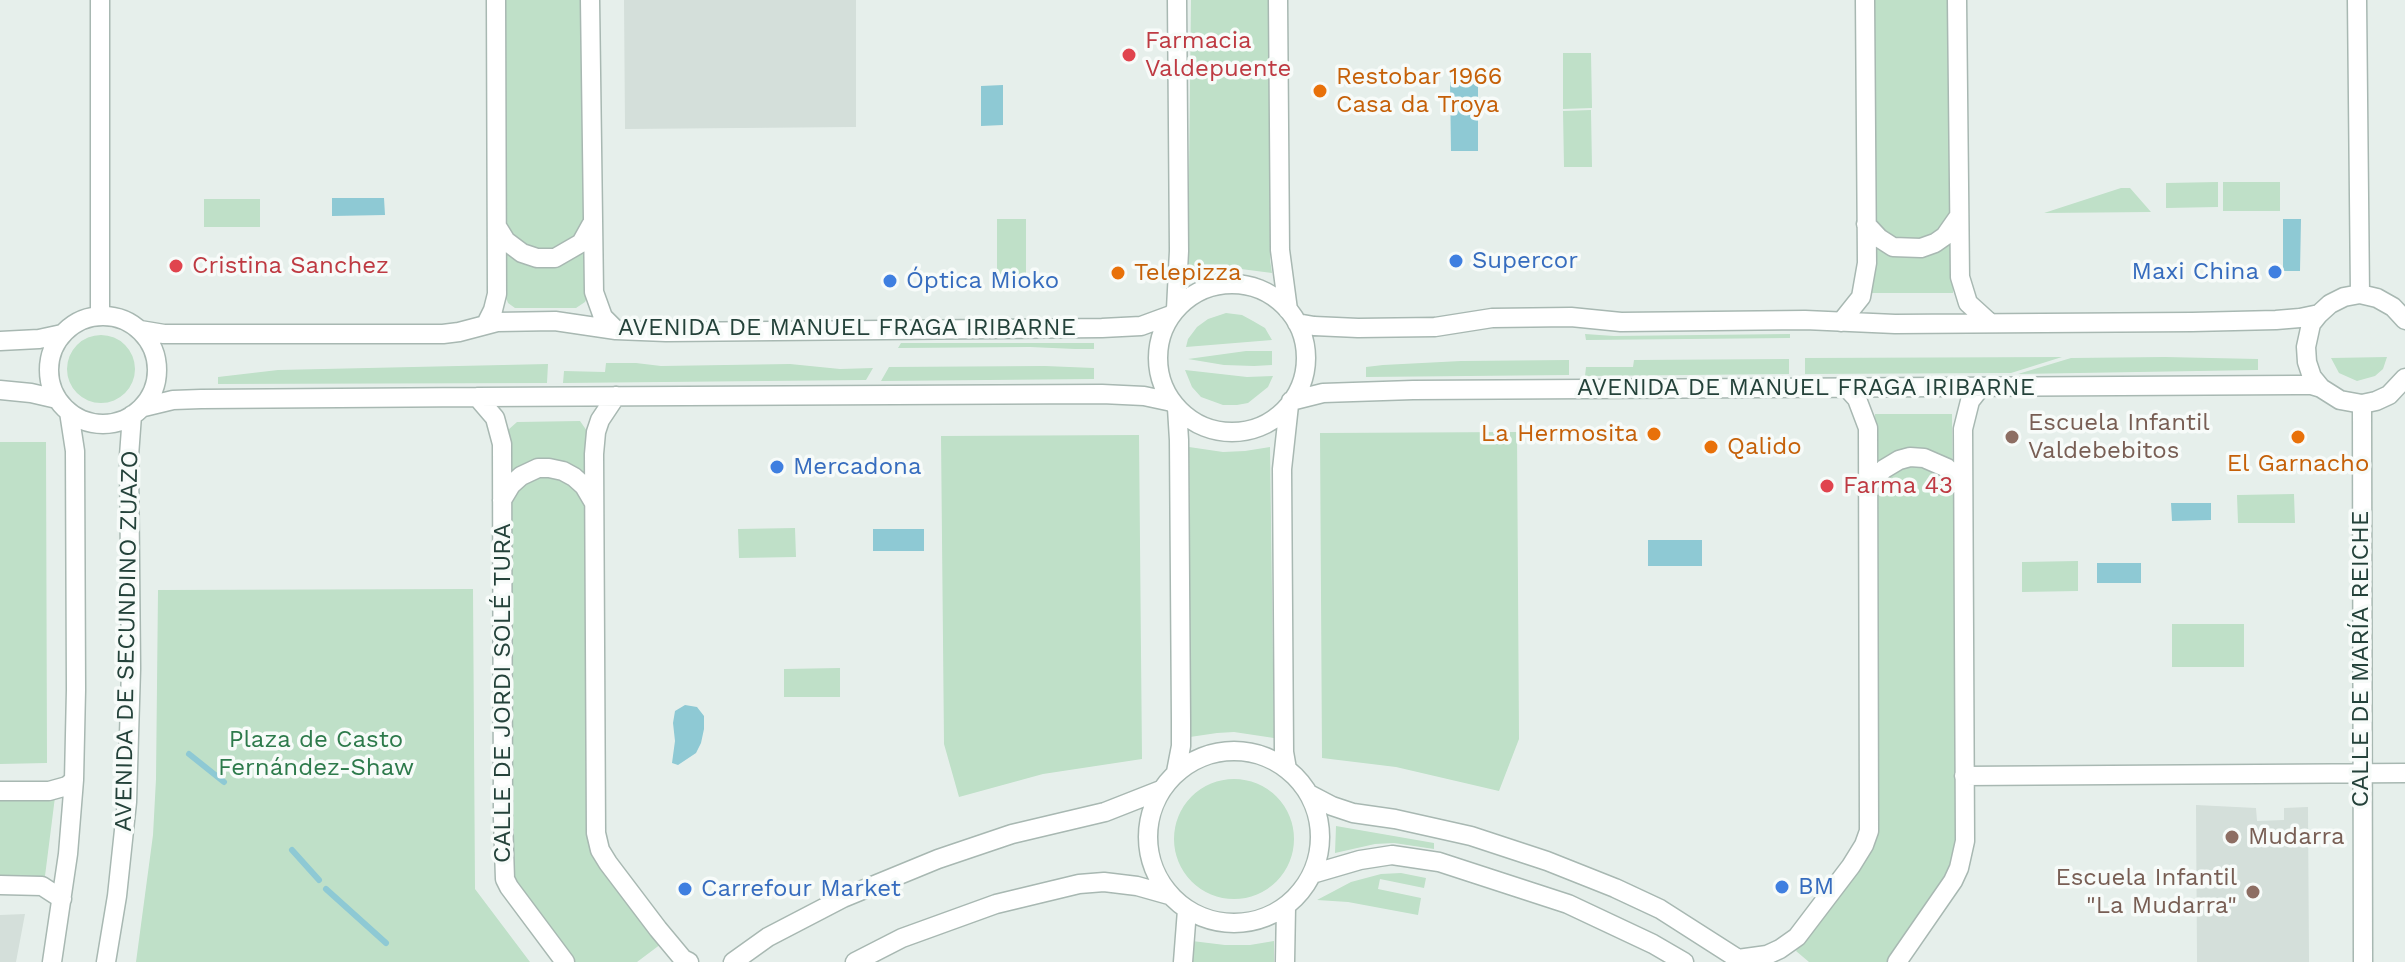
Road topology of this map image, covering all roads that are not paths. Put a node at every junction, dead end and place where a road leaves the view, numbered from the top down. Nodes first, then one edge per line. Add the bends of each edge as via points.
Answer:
1 (100, 0) edge
2 (496, 0) edge
3 (590, 0) edge
4 (1177, 0) edge
5 (1278, 0) edge
6 (1865, 0) edge
7 (1957, 0) edge
8 (2357, 0) edge
9 (1959, 216) junction
10 (593, 222) junction
11 (1866, 224) junction
12 (498, 228) junction
13 (2360, 294) junction
14 (1174, 312) junction
15 (2319, 314) junction
16 (100, 315) junction
17 (1292, 316) junction
18 (2403, 316) edge
19 (1841, 322) junction
20 (1990, 323) junction
21 (486, 324) junction
22 (140, 330) junction
23 (616, 330) junction
24 (62, 334) junction
25 (0, 341) edge
26 (2403, 384) edge
27 (1981, 387) junction
28 (1847, 388) junction
29 (2321, 388) junction
30 (0, 390) edge
31 (616, 396) junction
32 (477, 397) junction
33 (1290, 403) junction
34 (2362, 404) junction
35 (1174, 405) junction
36 (63, 406) junction
37 (138, 411) junction
38 (1869, 484) junction
39 (1963, 490) junction
40 (502, 500) junction
41 (594, 503) junction
42 (1287, 769) junction
43 (1176, 772) junction
44 (2405, 773) edge
45 (2361, 774) junction
46 (1964, 776) junction
47 (74, 780) junction
48 (1161, 790) junction
49 (0, 791) edge
50 (1309, 794) junction
51 (1312, 874) junction
52 (0, 885) edge
53 (1169, 895) junction
54 (62, 899) junction
55 (1286, 907) junction
56 (1187, 910) junction
57 (1741, 960) edge
58 (52, 962) edge
59 (106, 962) edge
60 (565, 962) edge
61 (689, 962) edge
62 (733, 962) edge
63 (855, 962) edge
64 (1183, 962) edge
65 (1285, 962) edge
66 (1684, 962) edge
67 (1897, 962) edge
68 (2363, 962) edge

1 - 16 street
2 - 12 street
3 - 10 street
4 - 14 street via 1179,251
5 - 17 street via 1280,250
6 - 11 street
7 - 9 street
8 - 13 street
9 - 11 street via 1945,236 1921,248 1893,247
9 - 20 street via 1962,288 1968,303
10 - 12 street via 581,243 555,258 522,253
10 - 23 street via 596,300
11 - 19 street via 1865,283
12 - 21 street via 497,294
13 - 15 street via 2344,297
13 - 18 street via 2377,298
14 - 17 street via 1199,291 1234,283 1270,294
14 - 23 street, AVENIDA DE MANUEL FRAGA IRIBARNE via 1141,326 1102,328
14 - 35 street via 1161,335 1158,359 1161,381
15 - 20 street via 2265,320
15 - 29 street via 2306,347 2308,367
16 - 22 street via 116,316
16 - 24 street via 86,317
17 - 19 street via 1314,326 1358,328 1571,317 1621,322
17 - 33 street via 1306,357 1301,384
19 - 20 street
21 - 22 street, AVENIDA DE MANUEL FRAGA IRIBARNE via 443,334
21 - 23 street, AVENIDA DE MANUEL FRAGA IRIBARNE via 565,322
22 - 37 street via 157,363 156,384
24 - 25 street
24 - 36 street via 48,366 50,383
26 - 34 street
27 - 28 street, AVENIDA DE MANUEL FRAGA IRIBARNE
27 - 29 street, AVENIDA DE MANUEL FRAGA IRIBARNE
27 - 39 street via 1965,416
28 - 33 street, AVENIDA DE MANUEL FRAGA IRIBARNE via 1358,391 1323,393
28 - 38 street via 1868,428
29 - 34 street, AVENIDA DE MANUEL FRAGA IRIBARNE via 2340,400
30 - 36 street via 31,393
31 - 32 street
31 - 35 street via 1102,394 1144,396
31 - 41 street via 596,432
32 - 37 street via 173,400
32 - 40 street, CALLE DE JORDI SOLÉ TURA via 500,433
33 - 35 street via 1266,423 1232,433 1198,424
33 - 42 street via 1282,469
34 - 45 street, CALLE DE MARÍA REICHE
35 - 43 street via 1179,440 1181,733
36 - 37 street via 84,421 103,424
36 - 47 street, AVENIDA DE SECUNDINO ZUAZO via 75,451
37 - 59 street, AVENIDA DE SECUNDINO ZUAZO via 129,456 130,749
38 - 39 street via 1884,469 1910,457 1947,468
38 - 57 street via 1869,831 1851,866 1797,937 1767,955
39 - 46 street
40 - 41 street, CALLE DE JORDI SOLÉ TURA via 521,476 549,468 574,477
40 - 60 street, CALLE DE JORDI SOLÉ TURA via 504,868 509,887
41 - 61 street via 596,833 608,863
42 - 43 street via 1243,751 1196,759
42 - 50 street
43 - 48 street
44 - 45 street
45 - 46 street
45 - 68 street, CALLE DE MARÍA REICHE
46 - 67 street via 1965,841 1959,868
47 - 49 street via 49,791
47 - 54 street, AVENIDA DE SECUNDINO ZUAZO
48 - 53 street via 1152,810 1149,855
48 - 62 street via 1105,812 1012,834 925,864 843,898 768,937
50 - 51 street via 1321,834
50 - 57 street via 1353,813 1471,836 1547,861 1660,909
51 - 55 street
51 - 66 street via 1392,855 1439,862 1568,904
52 - 54 street via 42,886
53 - 56 street
53 - 63 street via 1104,882 1079,884 996,904 902,938
54 - 58 street, AVENIDA DE SECUNDINO ZUAZO
55 - 56 street via 1237,924 1202,919
55 - 65 street
56 - 64 street

